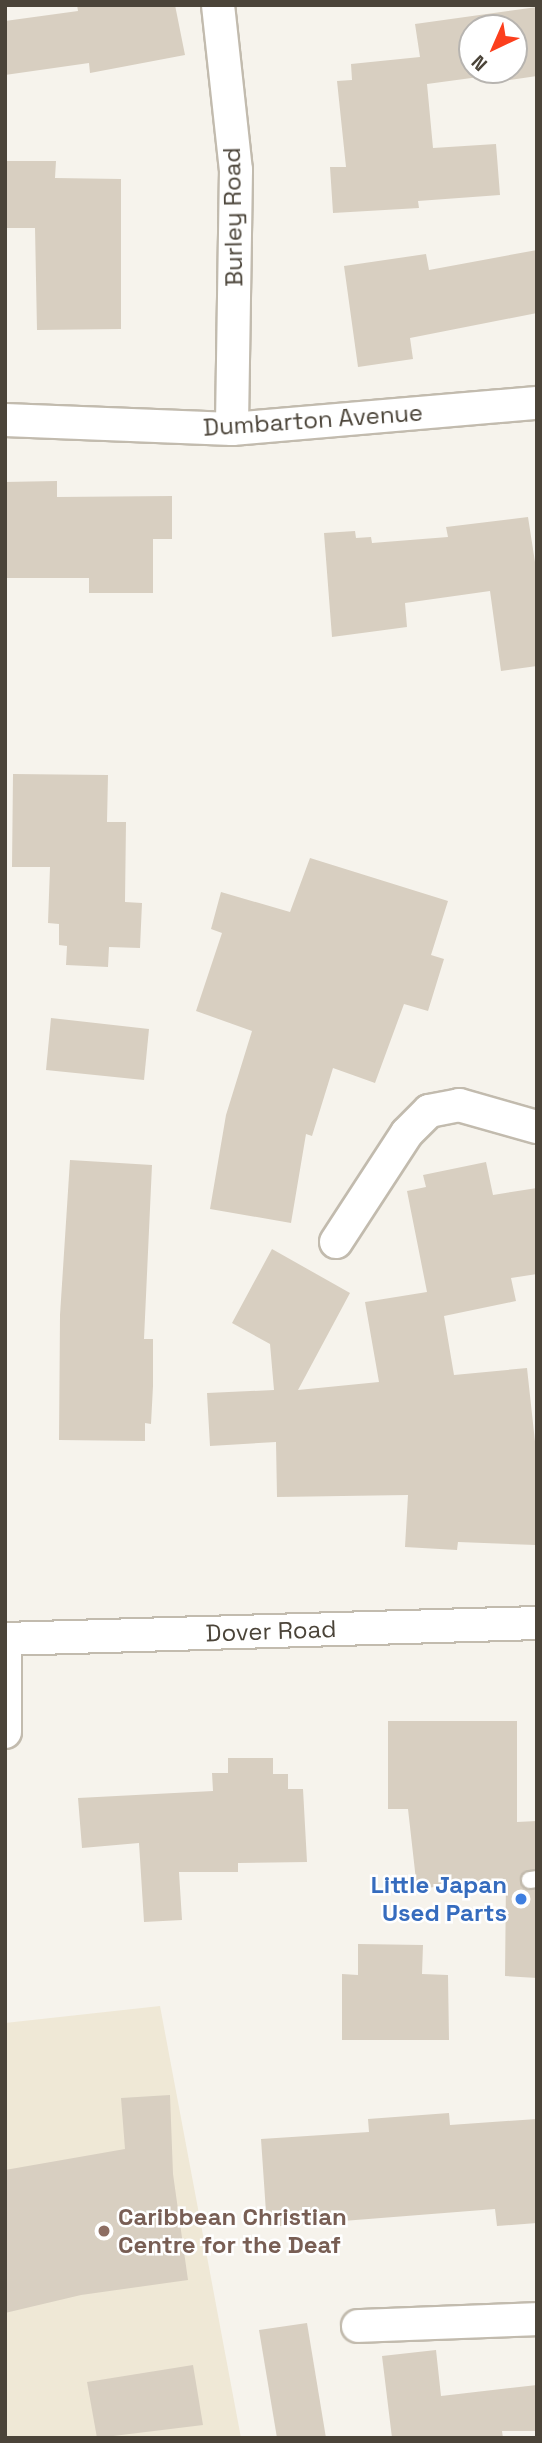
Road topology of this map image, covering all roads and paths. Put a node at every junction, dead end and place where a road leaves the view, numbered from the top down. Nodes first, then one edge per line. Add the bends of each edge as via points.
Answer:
1 (218, 5) edge
2 (537, 404) edge
3 (5, 421) edge
4 (232, 429) junction
5 (537, 1127) edge
6 (336, 1242) dead end
7 (537, 1623) edge
8 (5, 1639) edge
9 (5, 1654) edge
10 (5, 1732) edge
11 (537, 2319) edge
12 (358, 2326) dead end

1 - 4 street, Burley Road via 236,170
2 - 4 street, Dumbarton Avenue
3 - 4 street, Dumbarton Avenue
5 - 6 street via 459,1105 429,1111 407,1133
7 - 8 street, Dover Road
9 - 10 street
11 - 12 street

